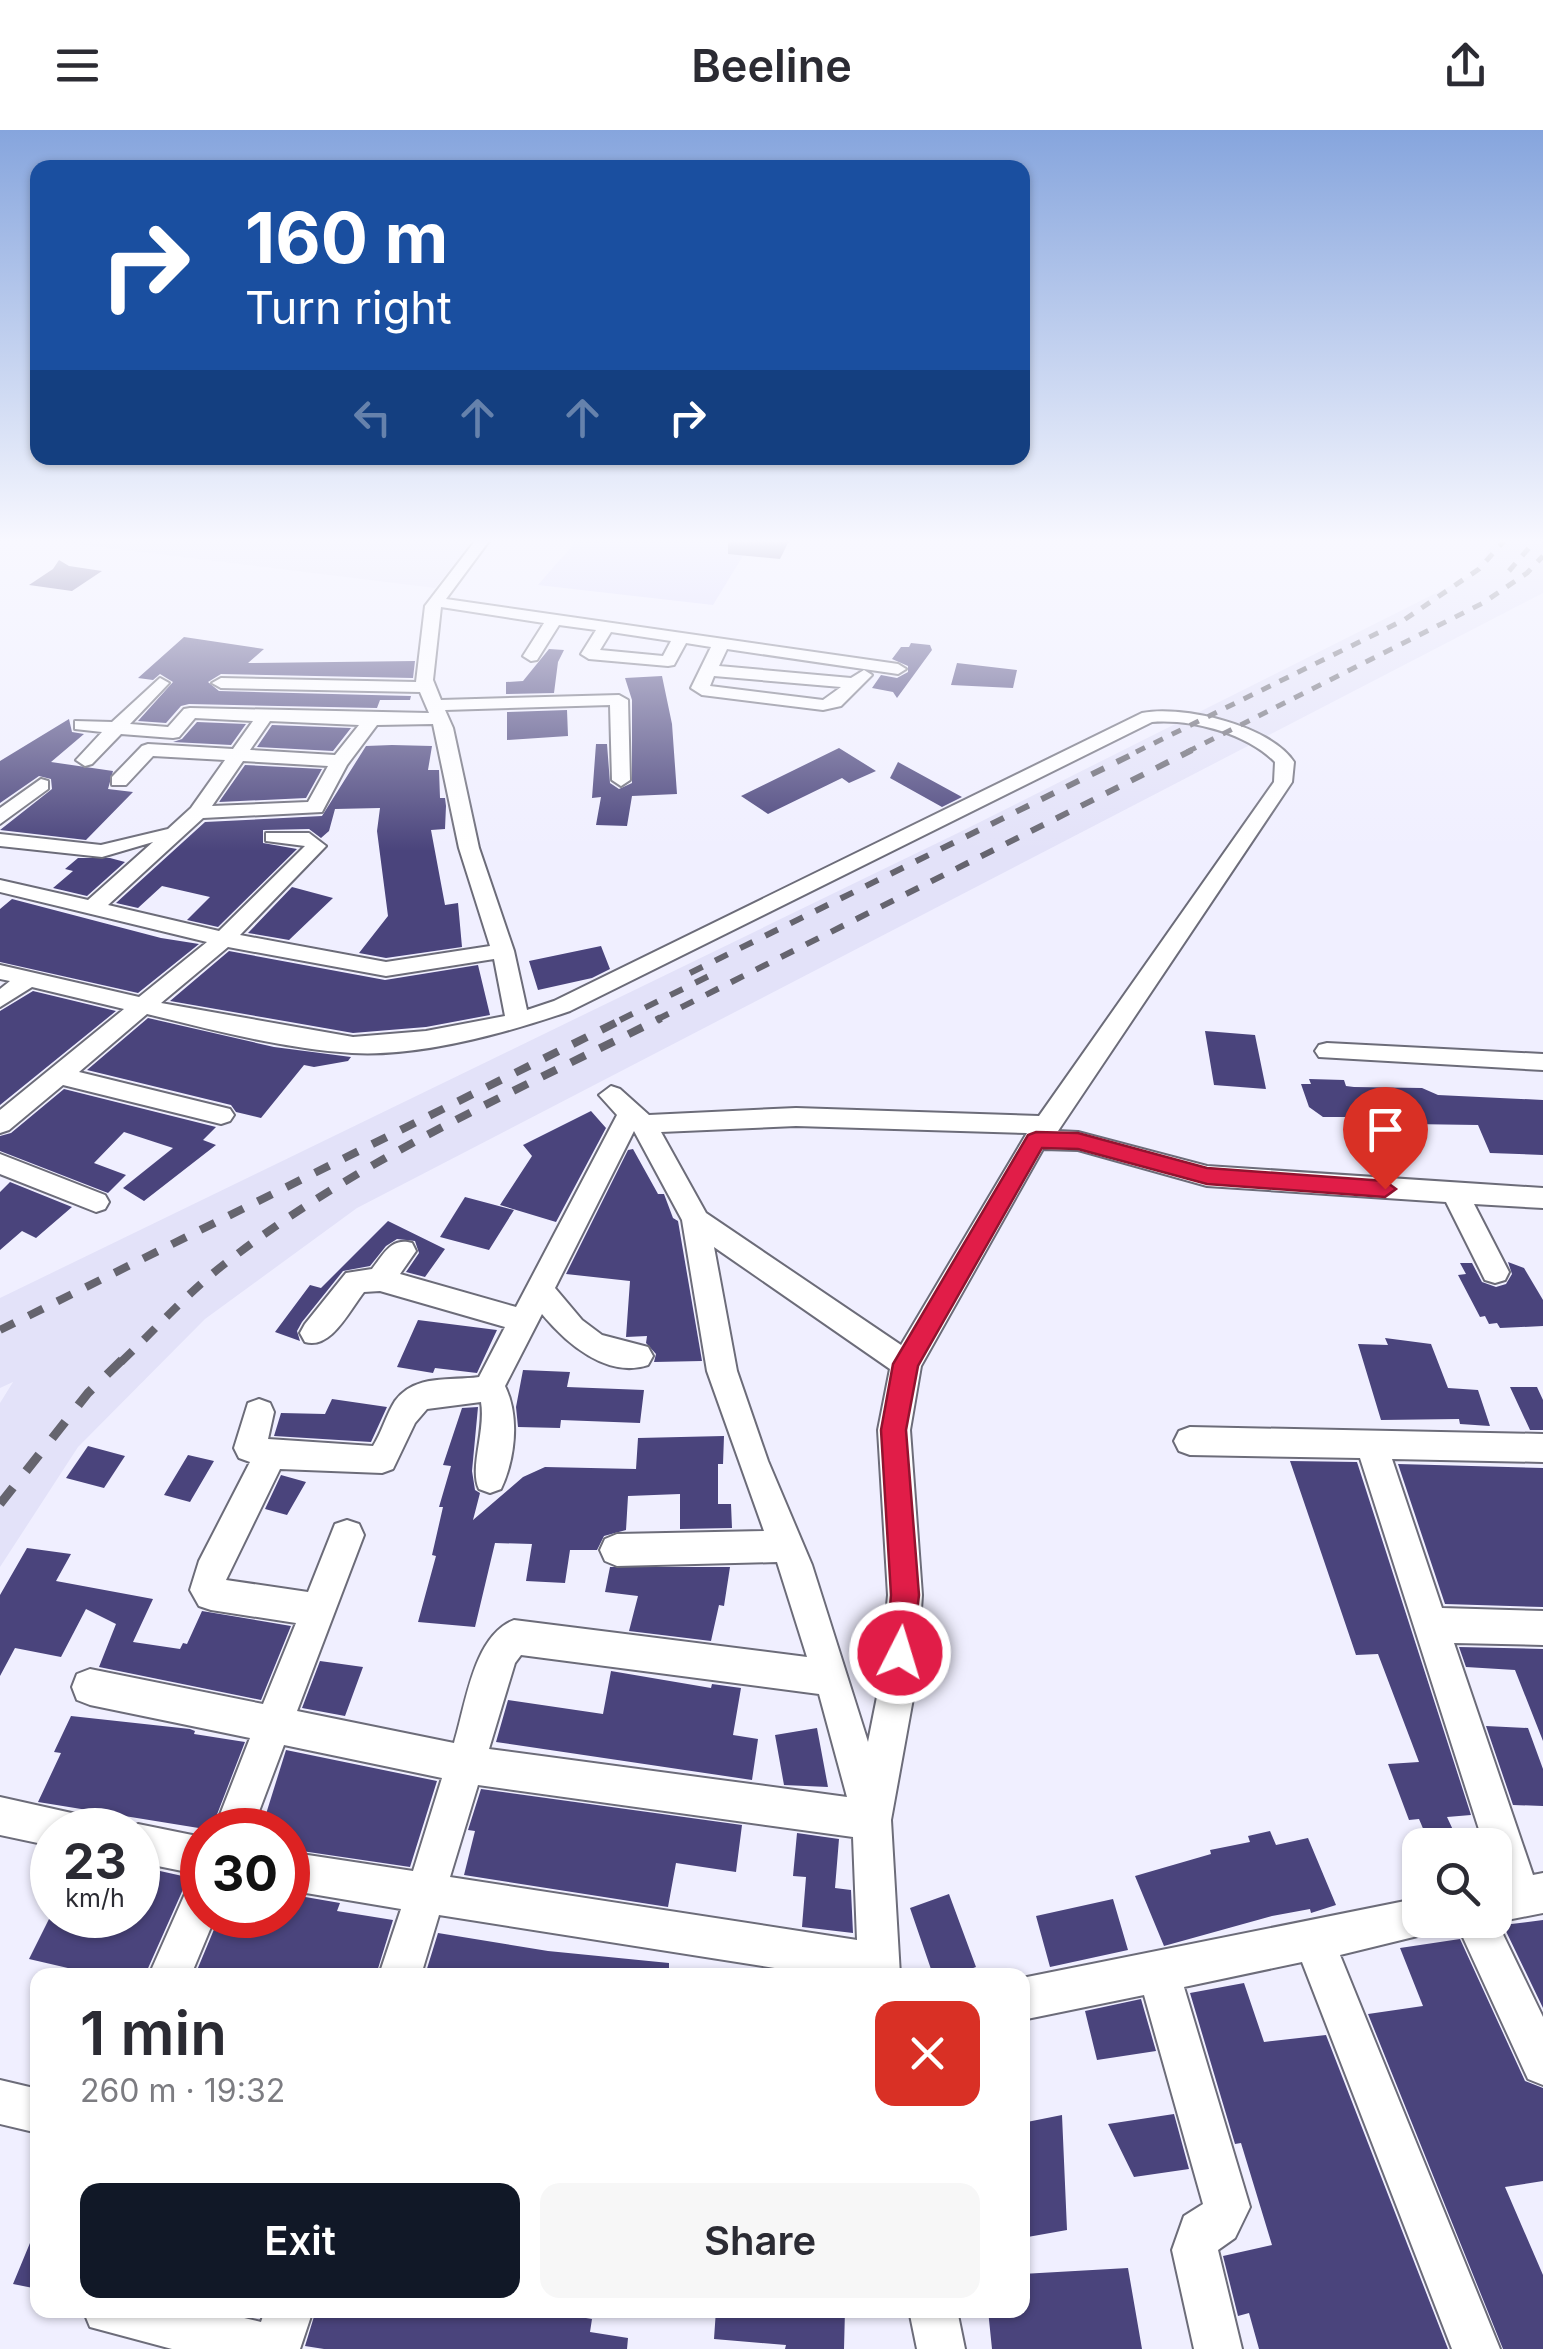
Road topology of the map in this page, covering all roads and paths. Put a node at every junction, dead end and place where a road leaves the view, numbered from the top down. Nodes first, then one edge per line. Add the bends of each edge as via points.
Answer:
1 (438, 645) edge
2 (538, 645) edge
3 (595, 645) edge
4 (677, 645) edge
5 (714, 645) edge
6 (777, 645) edge
7 (720, 646) junction
8 (774, 653) junction
9 (531, 656) dead end
10 (874, 666) junction
11 (898, 669) dead end
12 (160, 683) dead end
13 (221, 683) dead end
14 (436, 703) junction
15 (163, 711) junction
16 (265, 716) junction
17 (372, 720) junction
18 (81, 725) dead end
19 (115, 729) junction
20 (173, 733) junction
21 (250, 737) junction
22 (237, 756) junction
23 (86, 760) dead end
24 (340, 761) junction
25 (621, 780) dead end
26 (119, 781) dead end
27 (0, 791) edge
28 (0, 818) edge
29 (190, 818) junction
30 (273, 836) dead end
31 (0, 840) edge
32 (0, 886) edge
33 (92, 908) junction
34 (224, 939) junction
35 (503, 951) junction
36 (0, 972) edge
37 (29, 978) junction
38 (0, 1000) edge
39 (147, 1006) junction
40 (518, 1021) junction
41 (1327, 1052) dead end
42 (1543, 1062) edge
43 (60, 1076) junction
44 (629, 1111) junction
45 (221, 1114) dead end
46 (0, 1124) edge
47 (1042, 1133) junction
48 (0, 1164) edge
49 (1456, 1194) junction
50 (1543, 1198) edge
51 (96, 1202) dead end
52 (696, 1220) junction
53 (402, 1251) dead end
54 (1494, 1272) dead end
55 (380, 1280) junction
56 (540, 1291) junction
57 (520, 1320) junction
58 (315, 1333) dead end
59 (638, 1356) dead end
60 (906, 1364) junction
61 (490, 1386) junction
62 (258, 1412) dead end
63 (1190, 1440) dead end
64 (1371, 1442) junction
65 (1543, 1448) edge
66 (271, 1454) junction
67 (490, 1479) dead end
68 (346, 1535) dead end
69 (788, 1546) junction
70 (618, 1550) dead end
71 (318, 1610) junction
72 (1430, 1624) junction
73 (1543, 1628) edge
74 (832, 1678) junction
75 (90, 1687) dead end
76 (275, 1724) junction
77 (464, 1764) junction
78 (241, 1808) edge
79 (2, 1820) edge
80 (872, 1820) junction
81 (30, 1824) edge
82 (310, 1875) edge
83 (424, 1893) junction
84 (1520, 1898) edge
85 (1402, 1921) edge
86 (186, 1938) edge
87 (1313, 1938) junction
88 (1484, 1938) edge
89 (173, 1968) edge
90 (402, 1968) edge
91 (867, 1968) edge
92 (879, 1968) edge
93 (1158, 1970) junction
94 (1030, 1997) edge
95 (1543, 2064) edge
96 (0, 2102) edge
97 (30, 2109) edge
98 (141, 2318) edge
99 (287, 2318) edge
100 (935, 2318) edge
101 (275, 2349) edge
102 (941, 2349) edge
103 (1218, 2349) edge
104 (1476, 2349) edge

1 - 14 street
2 - 9 street
3 - 4 street via 589,654 668,661
5 - 7 street
6 - 8 street
7 - 8 street
7 - 10 street via 702,690 824,705
8 - 10 street
10 - 11 street
12 - 15 street
13 - 14 street
14 - 17 street
14 - 25 street via 619,700
14 - 35 street via 469,848
15 - 16 street
15 - 19 street
15 - 20 street
16 - 17 street
16 - 21 street
17 - 24 street
18 - 19 street
19 - 20 street
19 - 23 street
20 - 21 street
21 - 22 street
22 - 24 street
22 - 26 street via 148,750
22 - 29 street
24 - 29 street via 315,808
27 - 28 street via 35,790
29 - 31 street via 137,844 102,851
29 - 33 street
30 - 34 street via 308,839 316,846
32 - 33 street
33 - 34 street
34 - 35 street via 386,969
34 - 39 street
35 - 40 street
36 - 37 street
37 - 38 street
37 - 39 street
39 - 40 street via 353,1045
39 - 43 street
40 - 47 street via 562,1006 1148,717 1180,715 1268,747 1283,758 1283,782
41 - 42 street
43 - 45 street
43 - 46 street
44 - 47 street
44 - 52 street
44 - 56 street
47 - 49 street via 1207,1176
47 - 60 street
48 - 51 street
49 - 50 street
49 - 54 street
52 - 60 street
52 - 69 street via 722,1371
53 - 55 street
55 - 57 street
55 - 58 street via 356,1281
56 - 57 street
56 - 59 street via 592,1347
57 - 61 street
60 - 80 street via 894,1430 904,1612
61 - 66 street via 417,1398 382,1458
61 - 67 street via 498,1440
62 - 66 street via 250,1448
63 - 64 street
64 - 65 street
64 - 72 street
66 - 71 street via 207,1590
68 - 71 street
69 - 70 street
69 - 74 street
71 - 76 street
72 - 73 street
72 - 84 street
74 - 77 street via 514,1637 500,1653
74 - 80 street
75 - 76 street
76 - 77 street
76 - 78 street
77 - 80 street
77 - 83 street
79 - 81 street
80 - 92 street
82 - 83 street
83 - 90 street
83 - 91 street
85 - 87 street
86 - 89 street
87 - 93 street
87 - 104 street
88 - 95 street
93 - 94 street
93 - 103 street via 1227,2207 1220,2222 1200,2232 1195,2250
96 - 97 street
98 - 101 street
99 - 101 street
100 - 102 street

